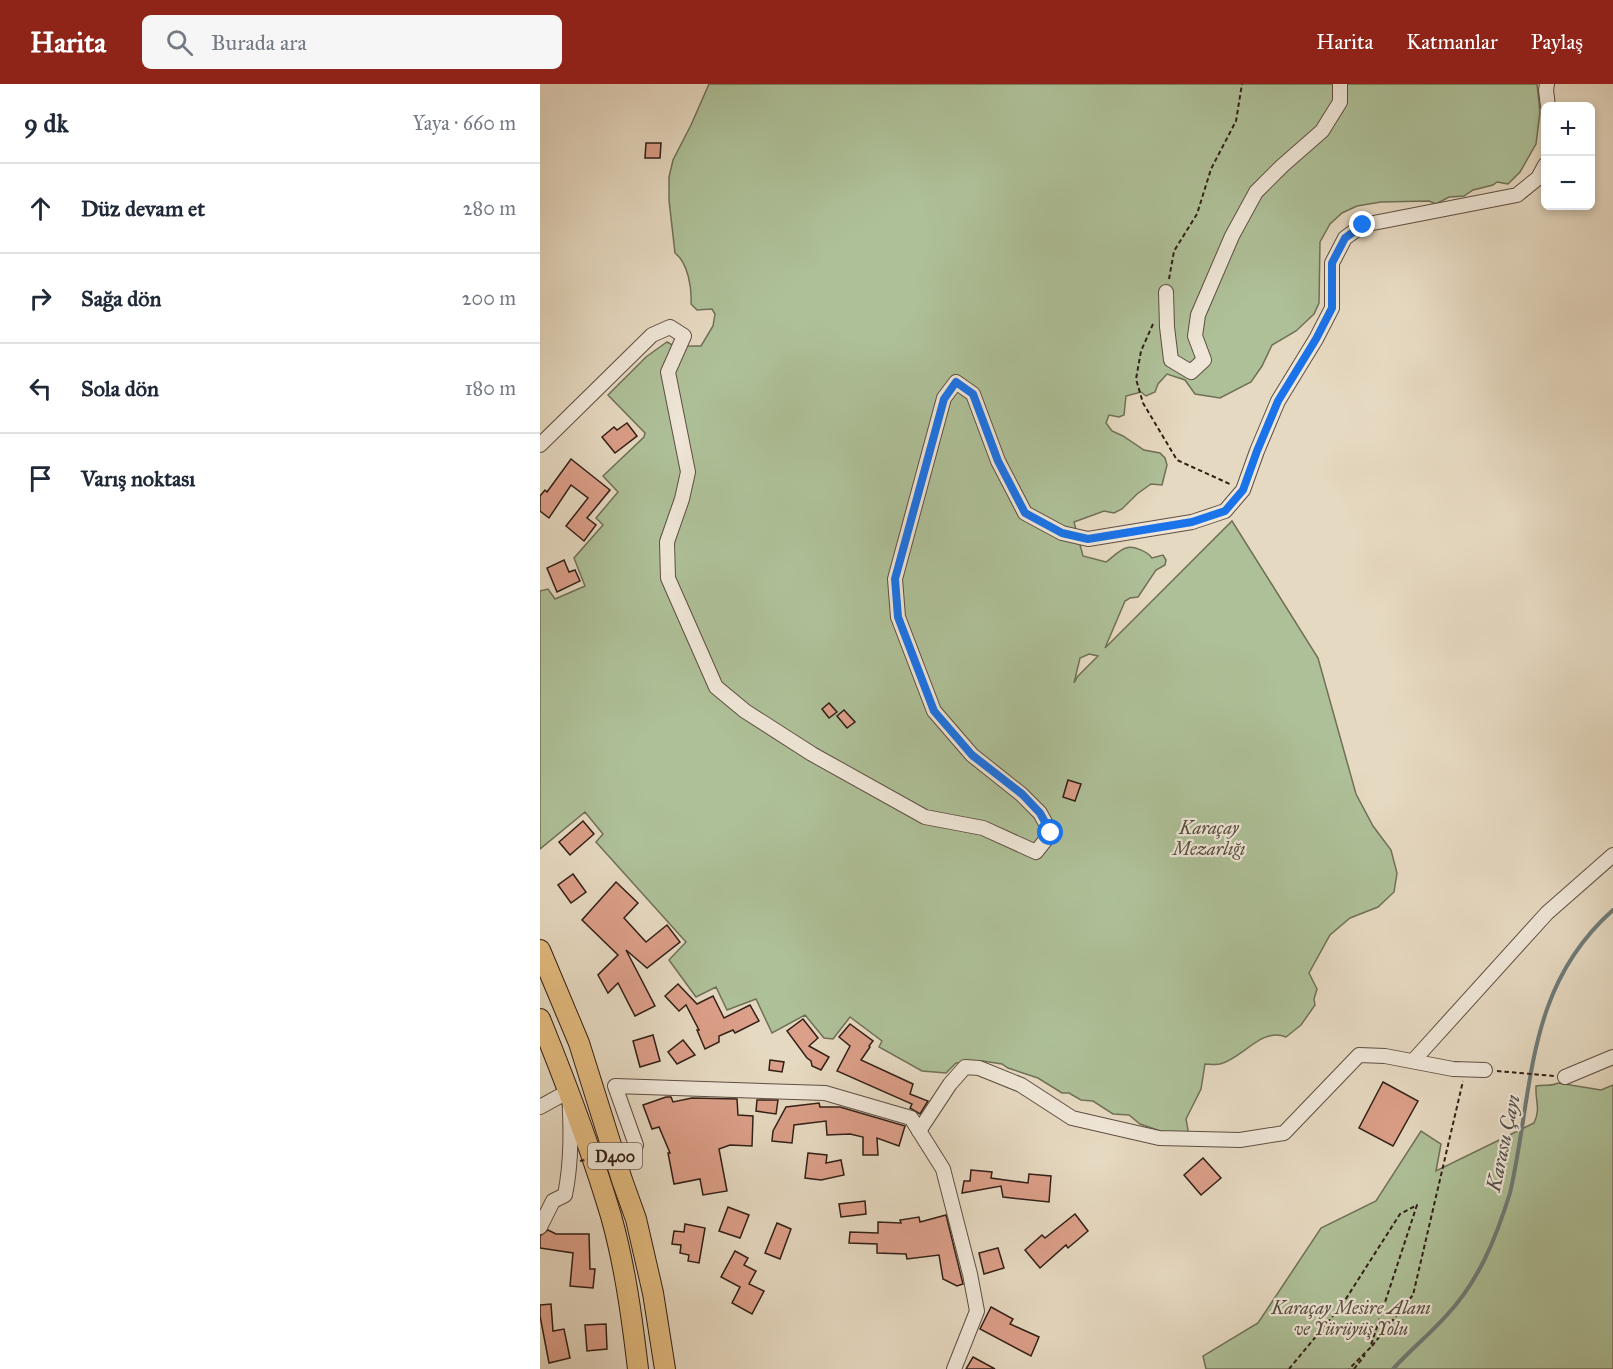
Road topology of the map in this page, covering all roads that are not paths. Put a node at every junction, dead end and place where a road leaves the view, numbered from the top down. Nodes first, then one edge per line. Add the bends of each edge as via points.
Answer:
1 (1340, 84) edge
2 (1547, 84) edge
3 (1548, 102) edge
4 (1541, 172) edge
5 (1166, 292) road end
6 (540, 445) edge
7 (1613, 855) edge
8 (540, 950) edge
9 (540, 1019) edge
10 (1613, 1058) edge
11 (1413, 1061) junction
12 (1485, 1070) road end
13 (1565, 1077) road end
14 (569, 1091) junction
15 (540, 1107) edge
16 (919, 1131) junction
17 (636, 1146) road end
18 (540, 1227) edge
19 (639, 1369) edge
20 (665, 1369) edge
21 (954, 1369) edge

1 - 5 street via 1340,102 1322,131 1256,192 1232,236 1198,315 1195,336 1204,360 1191,372 1171,360
2 - 3 street
4 - 6 street via 1517,195 1363,225 1345,238 1332,263 1332,308 1278,401 1243,490 1225,511 1192,522 1088,539 1062,533 1025,513 998,461 973,394 956,382 944,399 895,579 898,617 934,711 972,755 1040,813 1051,833 1036,852 983,828 925,817 812,754 745,711 716,687 668,578 667,542 688,472 668,372 684,336 670,327 652,335
7 - 11 street via 1547,914
8 - 20 highway, D400 via 579,1043 636,1219
9 - 14 highway, D400
10 - 13 street
11 - 12 street
11 - 16 street via 1359,1055 1284,1133 1240,1140 1159,1138 1072,1118 1021,1084 979,1068 965,1067
14 - 15 street
14 - 18 street via 572,1145 565,1195 553,1201
14 - 19 highway, D400 via 611,1218
16 - 17 street via 911,1118 825,1094 615,1086
16 - 21 street via 943,1169 977,1311

